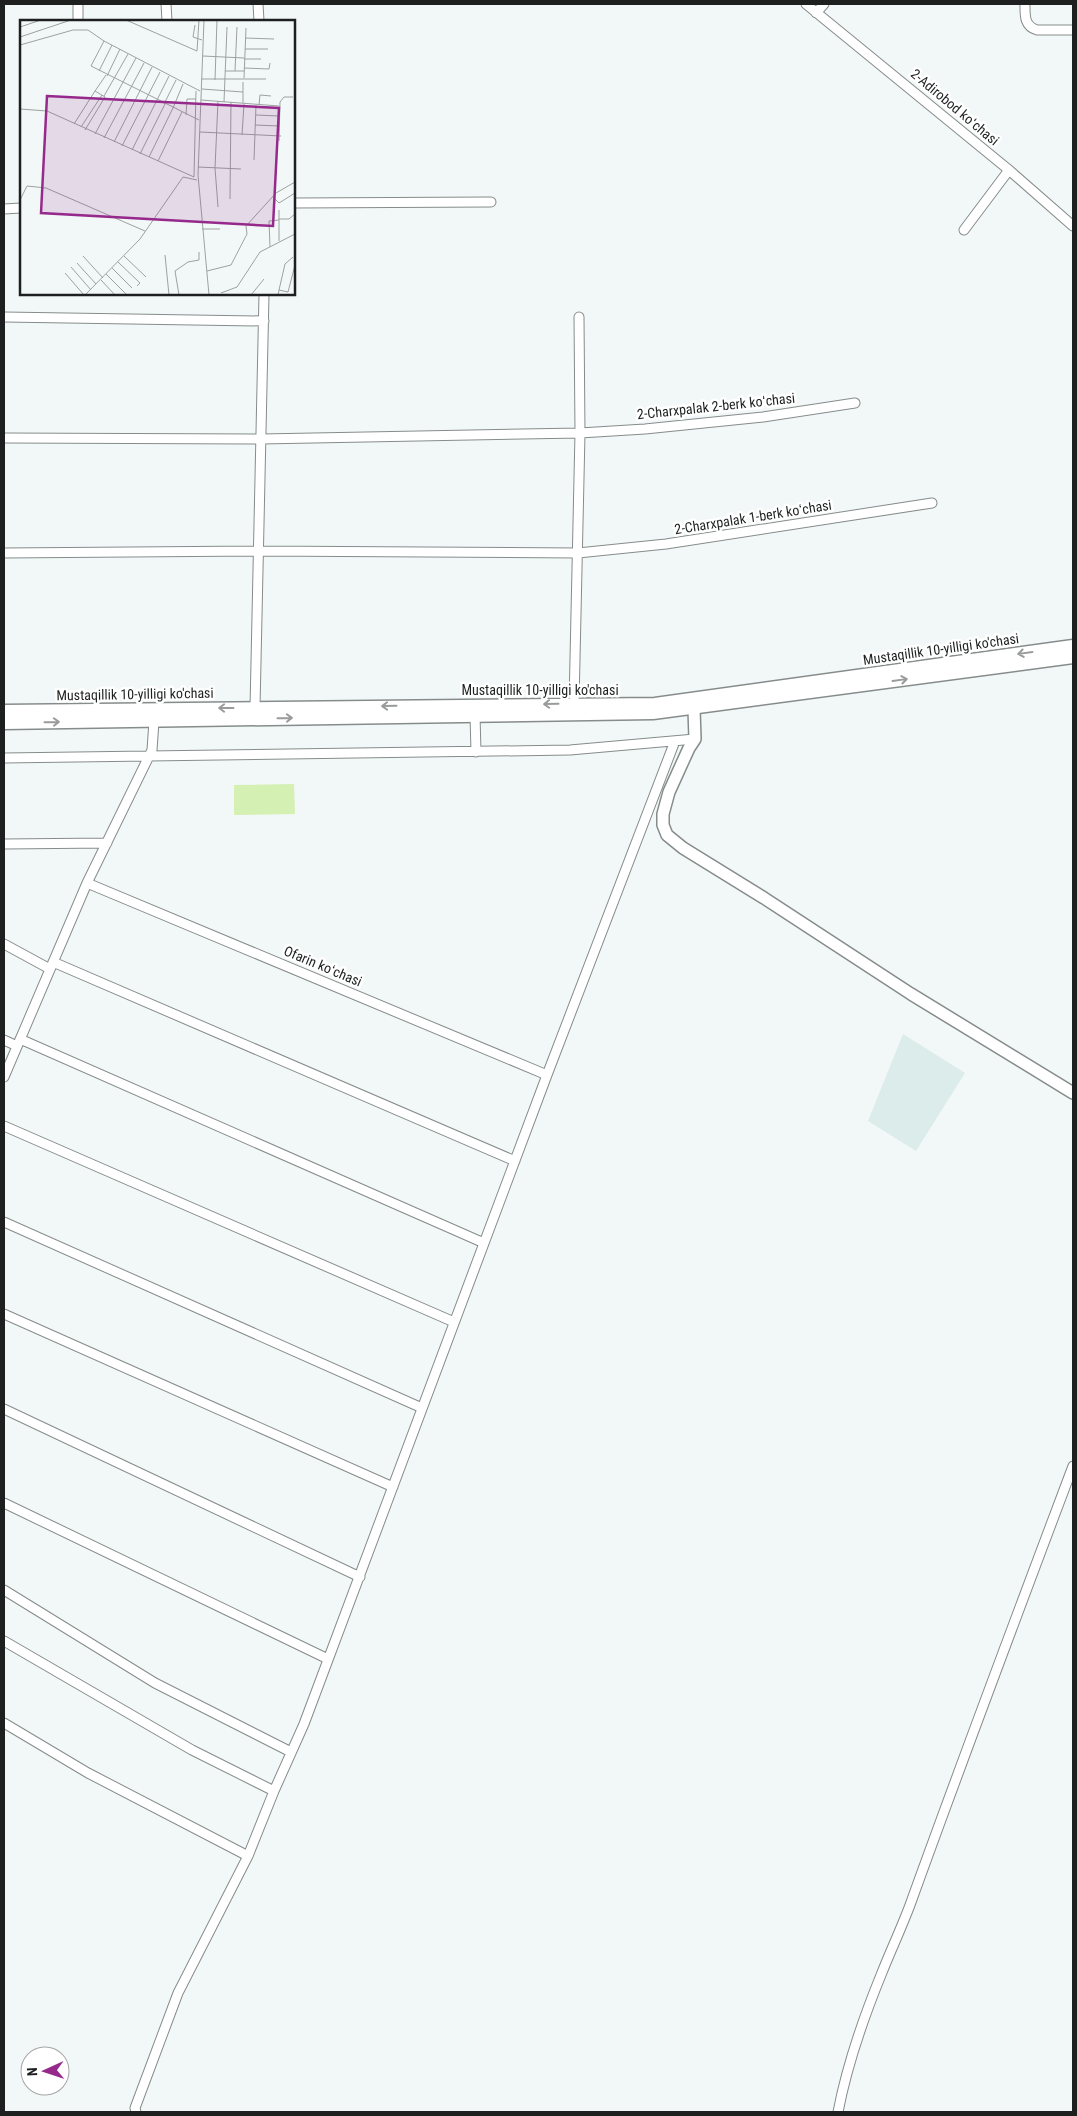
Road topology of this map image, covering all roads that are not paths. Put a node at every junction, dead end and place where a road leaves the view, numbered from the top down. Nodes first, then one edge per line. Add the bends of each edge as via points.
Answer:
1 (78, 4) edge
2 (166, 4) edge
3 (258, 4) edge
4 (806, 4) edge
5 (824, 4) edge
6 (1025, 4) edge
7 (816, 12) junction
8 (78, 20) edge
9 (166, 20) edge
10 (259, 20) edge
11 (1073, 30) edge
12 (1009, 170) junction
13 (491, 202) dead end
14 (295, 203) edge
15 (20, 208) edge
16 (4, 209) edge
17 (1073, 226) edge
18 (964, 230) dead end
19 (264, 295) edge
20 (4, 317) edge
21 (579, 317) dead end
22 (264, 321) junction
23 (855, 403) dead end
24 (580, 432) junction
25 (4, 438) edge
26 (261, 438) junction
27 (932, 502) dead end
28 (259, 551) junction
29 (4, 553) edge
30 (578, 553) junction
31 (1073, 646) edge
32 (1073, 657) edge
33 (574, 704) junction
34 (255, 708) junction
35 (694, 708) junction
36 (4, 710) edge
37 (476, 720) junction
38 (4, 723) edge
39 (154, 726) junction
40 (695, 739) junction
41 (675, 741) junction
42 (476, 752) junction
43 (150, 754) junction
44 (4, 758) edge
45 (107, 843) junction
46 (4, 844) edge
47 (87, 883) junction
48 (4, 944) edge
49 (51, 965) junction
50 (4, 1040) edge
51 (19, 1042) junction
52 (547, 1075) junction
53 (4, 1077) edge
54 (1073, 1094) edge
55 (4, 1126) edge
56 (515, 1160) junction
57 (4, 1222) edge
58 (484, 1243) junction
59 (4, 1314) edge
60 (454, 1322) junction
61 (422, 1408) junction
62 (4, 1409) edge
63 (1073, 1466) edge
64 (392, 1487) junction
65 (4, 1503) edge
66 (360, 1577) junction
67 (4, 1590) edge
68 (4, 1641) edge
69 (328, 1659) junction
70 (4, 1723) edge
71 (291, 1752) junction
72 (274, 1791) junction
73 (248, 1856) junction
74 (136, 2112) edge
75 (838, 2112) edge

1 - 8 street
2 - 9 street
3 - 10 street
4 - 7 street, 2-Adirobod koʻchasi
5 - 7 street
6 - 11 street via 1027,23 1032,29
7 - 12 street, 2-Adirobod koʻchasi
12 - 17 street, 2-Adirobod koʻchasi
12 - 18 street
13 - 14 street
15 - 16 street
19 - 22 street
20 - 22 street
21 - 24 street
22 - 26 street
23 - 24 street, 2-Charxpalak 2-berk koʻchasi via 763,417
24 - 26 street, 2-Charxpalak 2-berk koʻchasi
24 - 30 street
25 - 26 street, 2-Charxpalak 2-berk koʻchasi
26 - 28 street
27 - 30 street, 2-Charxpalak 1-berk koʻchasi via 666,544
28 - 29 street, 2-Charxpalak 1-berk koʻchasi
28 - 30 street, 2-Charxpalak 1-berk koʻchasi
28 - 34 street
30 - 33 street
31 -> 33 main road, Mustaqillik 10-yilligi ko'chasi via 655,704
35 -> 32 main road, Mustaqillik 10-yilligi ko'chasi
33 -> 34 main road, Mustaqillik 10-yilligi ko'chasi
34 -> 36 main road, Mustaqillik 10-yilligi ko'chasi
35 - 37 main road, Mustaqillik 10-yilligi ko'chasi via 653,713
35 - 40 street
39 -> 37 main road, Mustaqillik 10-yilligi ko'chasi
37 - 42 street
38 -> 39 main road, Mustaqillik 10-yilligi ko'chasi
39 - 43 street
40 - 41 street
40 - 54 street via 665,807 663,825 668,836 911,994
41 - 42 street via 570,750
41 - 52 street
42 - 43 street
43 - 44 street
43 - 45 street
45 - 46 street
45 - 47 street
47 - 49 street
47 - 52 street, Ofarin koʻchasi
48 - 49 street
49 - 51 street
49 - 56 street
50 - 51 street
51 - 53 street
51 - 58 street
52 - 56 street
55 - 60 street
56 - 58 street
57 - 61 street
58 - 60 street
59 - 64 street
60 - 61 street
61 - 64 street
62 - 66 street
63 - 75 street via 899,1935 859,2033
64 - 66 street
65 - 69 street
66 - 69 street
67 - 71 street via 156,1683
68 - 72 street via 192,1750
69 - 71 street
70 - 73 street via 88,1773
71 - 72 street
72 - 73 street
73 - 74 street via 178,1992

